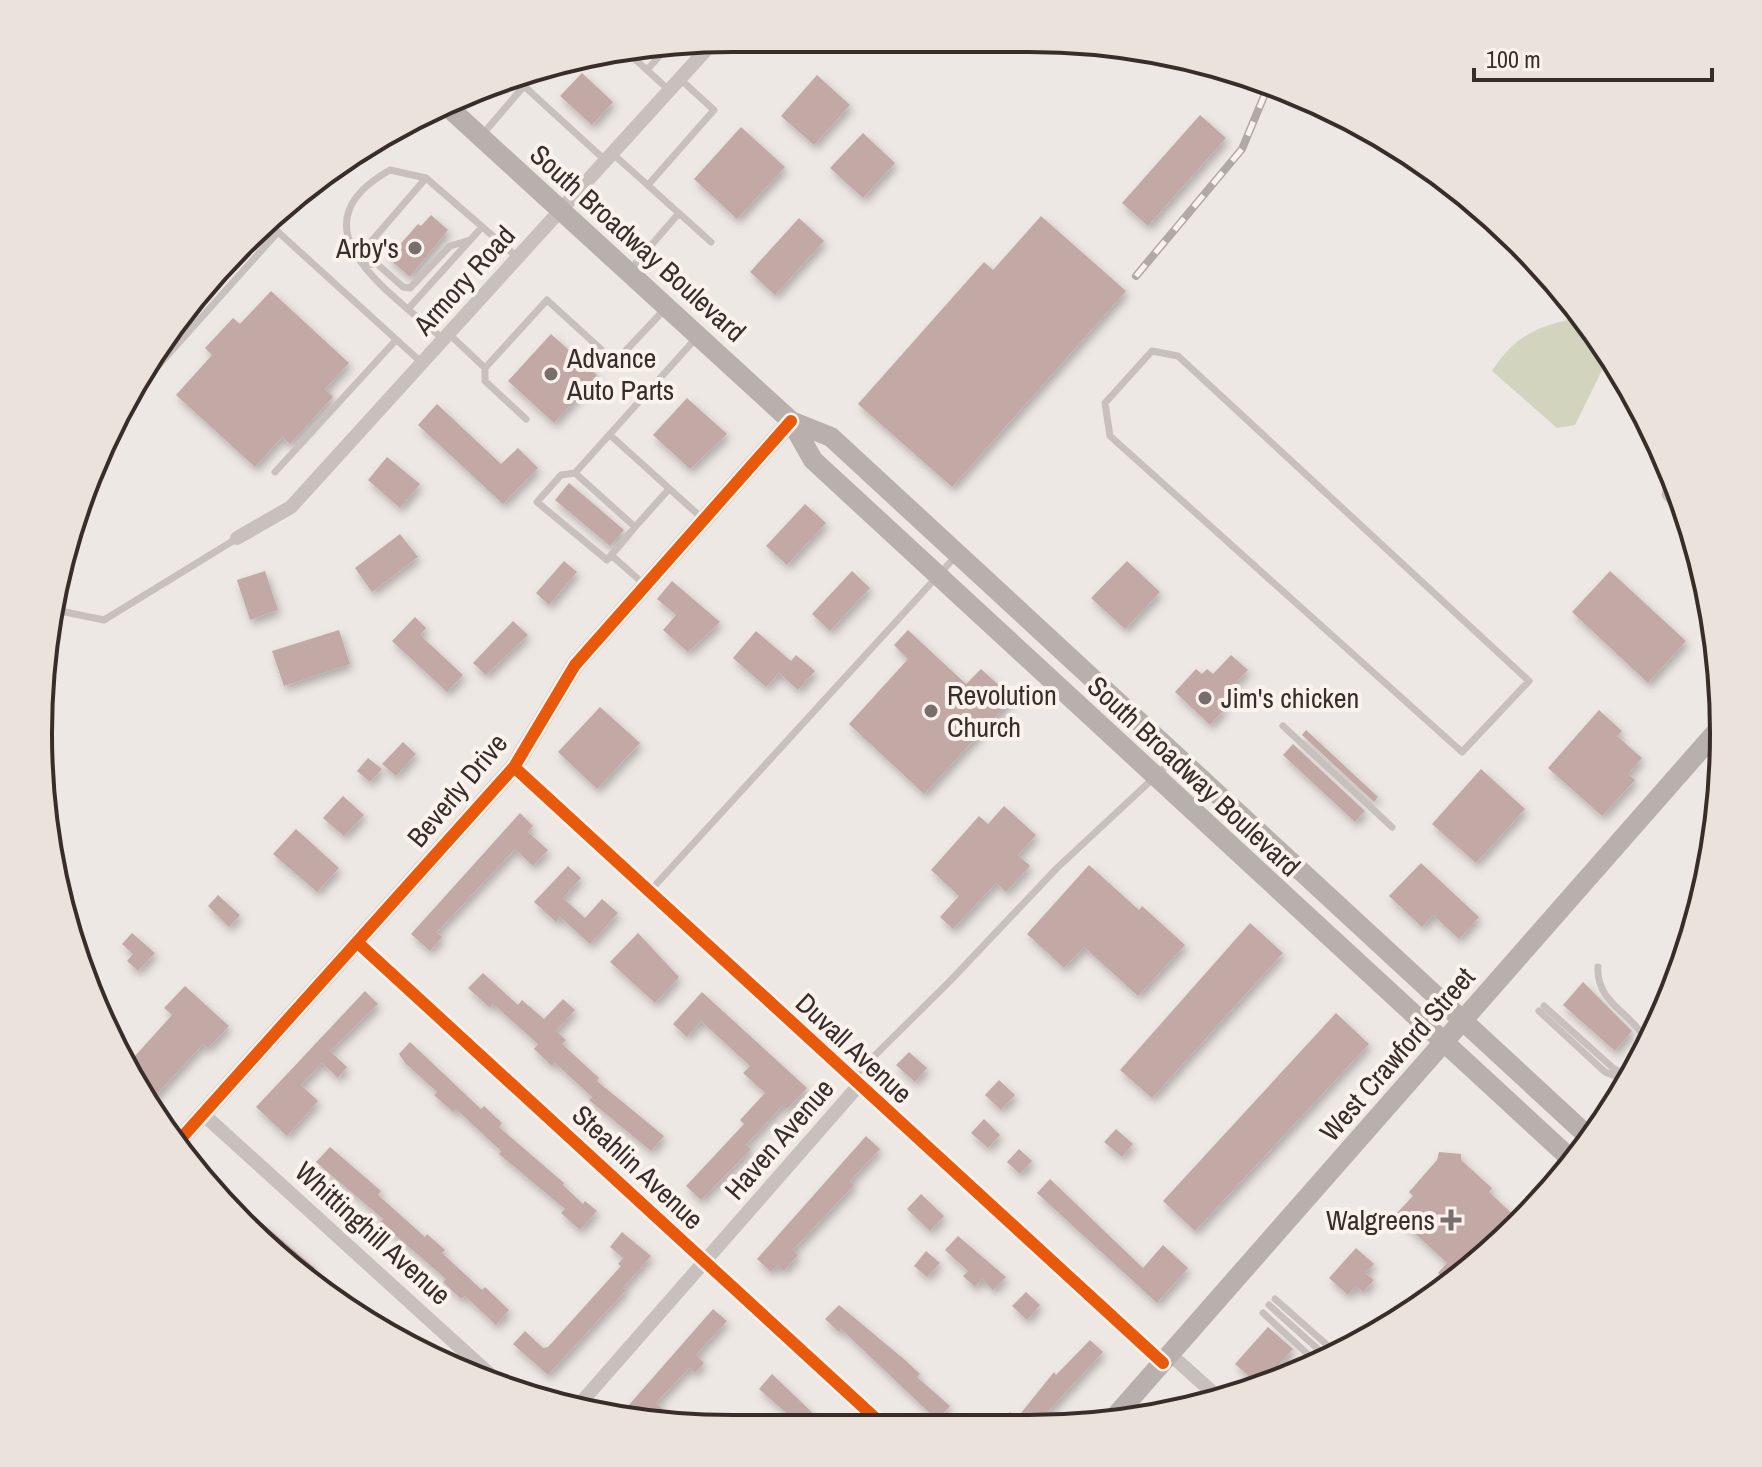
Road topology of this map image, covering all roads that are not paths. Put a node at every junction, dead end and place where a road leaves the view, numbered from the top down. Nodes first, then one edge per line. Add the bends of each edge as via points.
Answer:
1 (704, 53) edge
2 (659, 56) edge
3 (635, 60) edge
4 (647, 70) junction
5 (675, 85) junction
6 (524, 86) joint
7 (454, 112) edge
8 (480, 137) junction
9 (610, 158) junction
10 (426, 178) junction
11 (648, 185) junction
12 (561, 212) junction
13 (679, 213) junction
14 (482, 227) junction
15 (275, 229) edge
16 (278, 232) junction
17 (470, 240) junction
18 (711, 242) dead end
19 (357, 258) junction
20 (519, 258) junction
21 (365, 266) junction
22 (627, 273) junction
23 (409, 308) junction
24 (666, 308) junction
25 (698, 336) junction
26 (447, 337) junction
27 (396, 340) junction
28 (1178, 356) joint
29 (165, 358) edge
30 (422, 364) junction
31 (485, 368) junction
32 (526, 419) dead end
33 (791, 421) junction
34 (610, 435) junction
35 (275, 472) dead end
36 (575, 473) junction
37 (669, 489) junction
38 (704, 520) junction
39 (635, 527) junction
40 (237, 538) joint
41 (958, 554) junction
42 (611, 555) junction
43 (938, 576) junction
44 (645, 585) junction
45 (63, 612) edge
46 (1283, 726) dead end
47 (1710, 739) edge
48 (1176, 756) junction
49 (514, 767) junction
50 (1156, 779) junction
51 (1392, 827) dead end
52 (649, 892) junction
53 (357, 942) junction
54 (1598, 967) dead end
55 (1463, 1021) junction
56 (1638, 1027) junction
57 (1642, 1031) edge
58 (1641, 1032) edge
59 (1443, 1044) junction
60 (1620, 1072) edge
61 (1617, 1077) edge
62 (855, 1081) junction
63 (203, 1114) junction
64 (1582, 1130) edge
65 (184, 1135) edge
66 (1565, 1153) edge
67 (706, 1263) junction
68 (1272, 1302) dead end
69 (1263, 1313) dead end
70 (1323, 1348) dead end
71 (1308, 1355) edge
72 (1167, 1359) junction
73 (480, 1366) edge
74 (1209, 1391) edge
75 (585, 1398) edge
76 (1123, 1408) edge
77 (872, 1415) edge

1 - 5 street, Armory Road
2 - 4 lane
3 - 4 lane
4 - 5 lane
5 - 9 street, Armory Road
5 - 11 lane via 714,110
6 - 8 lane
6 - 9 lane
7 - 8 main road, South Broadway Boulevard
8 - 12 main road, South Broadway Boulevard
9 - 11 lane
9 - 12 street, Armory Road
10 - 14 lane
10 - 19 lane
10 - 19 lane via 390,170 360,194 347,211 343,228
11 - 13 lane
12 - 20 street, Armory Road
12 - 22 main road, South Broadway Boulevard
13 - 18 lane
13 - 22 lane
14 - 17 lane
14 - 20 lane
15 - 16 lane
16 - 27 lane
16 - 29 lane
17 - 21 lane via 450,246 410,288 376,263
17 - 23 lane
19 - 21 lane
20 - 26 street, Armory Road
21 - 23 lane
22 - 24 main road, South Broadway Boulevard
23 - 26 lane
24 - 25 main road, South Broadway Boulevard
24 - 31 lane via 615,362 547,300
25 - 33 main road, South Broadway Boulevard
25 - 34 lane
26 - 30 street, Armory Road
26 - 31 lane
27 - 30 lane
27 - 35 lane
28 - 28 lane via 1529,681 1462,752 1110,436 1105,403 1152,351
30 - 40 street, Armory Road via 291,507
31 - 32 lane via 485,381
33 - 38 street, Beverly Drive
33 - 41 main road, South Broadway Boulevard via 831,437
33 - 43 main road, South Broadway Boulevard via 813,460
34 - 36 lane
34 - 37 lane
36 - 39 lane
36 - 42 lane via 561,475 537,502 607,560
37 - 38 lane
37 - 39 lane
38 - 44 street, Beverly Drive
39 - 42 lane
40 - 45 lane via 104,620
41 - 43 lane
41 - 48 main road, South Broadway Boulevard
42 - 44 lane
43 - 50 main road, South Broadway Boulevard
43 - 52 lane
44 - 49 street, Beverly Drive via 575,665
46 - 51 lane
47 - 55 main road, West Crawford Street
48 - 50 lane
48 - 55 main road, South Broadway Boulevard
49 - 52 street, Duvall Avenue
49 - 53 street, Beverly Drive
50 - 59 main road, South Broadway Boulevard
50 - 62 lane via 1057,868
52 - 62 street, Duvall Avenue
53 - 63 street, Beverly Drive
53 - 67 street, Steahlin Avenue
54 - 56 lane via 1598,985 1606,998
55 - 59 main road, West Crawford Street
55 - 64 main road, South Broadway Boulevard
56 - 57 lane
56 - 58 lane
59 - 66 main road, South Broadway Boulevard
59 - 72 main road, West Crawford Street
60 - 61 lane via 1542,1009 1605,1072
62 - 67 street, Haven Avenue
62 - 72 street, Duvall Avenue
63 - 65 street, Beverly Drive
63 - 73 street, Whittinghill Avenue
67 - 75 street, Haven Avenue
67 - 77 street, Steahlin Avenue
68 - 70 lane
69 - 71 lane
72 - 74 street, Duvall Avenue
72 - 76 main road, West Crawford Street

